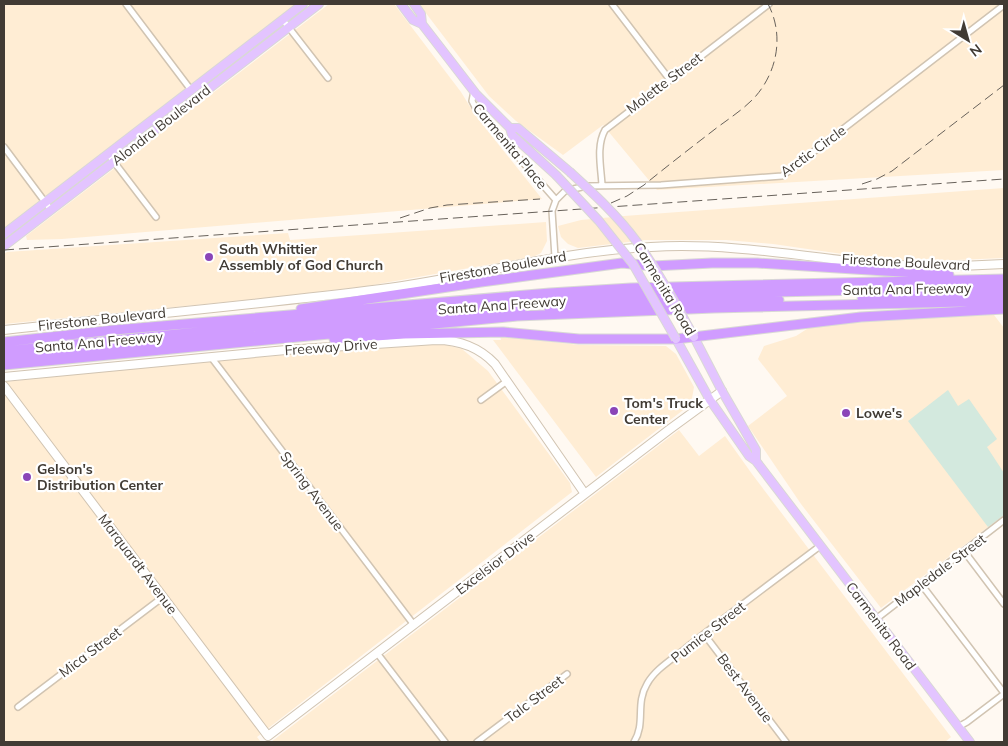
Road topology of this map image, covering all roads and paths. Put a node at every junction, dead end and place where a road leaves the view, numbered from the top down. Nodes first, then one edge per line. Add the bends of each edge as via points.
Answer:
1 (126, 4) edge
2 (303, 4) edge
3 (319, 4) edge
4 (401, 4) edge
5 (414, 4) edge
6 (612, 4) edge
7 (769, 4) edge
8 (1004, 5) edge
9 (283, 20) junction
10 (422, 24) junction
11 (288, 27) junction
12 (215, 71) junction
13 (328, 78) dead end
14 (221, 79) junction
15 (670, 80) junction
16 (191, 90) junction
17 (474, 91) junction
18 (510, 128) junction
19 (4, 147) edge
20 (108, 154) junction
21 (114, 161) junction
22 (602, 185) junction
23 (556, 200) junction
24 (45, 202) junction
25 (51, 210) junction
26 (156, 217) dead end
27 (4, 234) edge
28 (4, 246) edge
29 (555, 257) junction
30 (633, 264) junction
31 (1004, 264) edge
32 (653, 266) junction
33 (1004, 277) edge
34 (1004, 287) edge
35 (1004, 295) edge
36 (1004, 301) edge
37 (1004, 309) edge
38 (256, 318) junction
39 (4, 330) edge
40 (694, 337) junction
41 (676, 339) junction
42 (4, 342) edge
43 (239, 342) junction
44 (4, 351) edge
45 (4, 357) edge
46 (211, 357) junction
47 (4, 364) edge
48 (4, 377) edge
49 (506, 381) junction
50 (4, 386) edge
51 (722, 391) junction
52 (481, 400) dead end
53 (710, 400) junction
54 (756, 461) junction
55 (585, 494) junction
56 (1004, 520) edge
57 (820, 546) junction
58 (964, 551) junction
59 (921, 584) junction
60 (163, 597) junction
61 (1004, 604) edge
62 (876, 619) junction
63 (414, 624) junction
64 (704, 634) junction
65 (377, 653) junction
66 (567, 674) dead end
67 (1004, 693) edge
68 (18, 707) dead end
69 (958, 727) junction
70 (271, 739) edge
71 (445, 742) edge
72 (477, 742) edge
73 (634, 742) edge
74 (786, 742) edge
75 (970, 742) edge

1 - 16 street
2 - 9 main road, Alondra Boulevard
3 - 11 main road, Alondra Boulevard
4 - 10 main road, Carmenita Road via 413,20
5 - 10 main road, Carmenita Road via 421,14
6 - 15 street
7 - 15 street, Molette Street
8 - 22 street, Arctic Circle via 782,176 661,185
9 - 11 street
9 - 12 main road, Alondra Boulevard
10 - 17 main road, Carmenita Road
11 - 13 street
11 - 14 main road, Alondra Boulevard
12 - 14 main road
12 - 16 main road, Alondra Boulevard
14 - 21 main road, Alondra Boulevard
15 - 22 street, Molette Street via 611,123 600,137
16 - 20 main road, Alondra Boulevard
17 - 18 main road, Carmenita Road
17 - 23 street, Carmenita Place via 472,101 476,109
18 - 30 main road, Carmenita Road, bridge via 512,136 556,175 600,221
18 - 32 main road, Carmenita Road, bridge via 518,128 570,172 616,217
19 - 24 street
20 - 21 street
20 - 24 main road, Alondra Boulevard
21 - 25 main road, Alondra Boulevard
21 - 26 street
22 - 23 street, Arctic Circle via 565,191
23 - 29 street, Carmenita Place via 552,211
24 - 25 street
24 - 27 main road, Alondra Boulevard
25 - 28 main road, Alondra Boulevard
29 - 31 street, Firestone Boulevard via 621,248 698,246 767,250 887,264
29 - 39 street, Firestone Boulevard via 382,289
30 - 32 highway
30 - 38 highway via 323,305
30 - 41 main road, Carmenita Road, bridge
32 - 33 highway via 757,263
32 - 40 main road, Carmenita Road, bridge
33 - 38 highway, Santa Ana Freeway via 631,288
34 - 44 highway via 560,299
35 - 45 highway via 684,302 506,311
36 - 43 highway, Santa Ana Freeway via 517,316
37 - 40 highway via 861,316
38 - 42 highway, Santa Ana Freeway
40 - 41 highway
40 - 51 main road, Carmenita Road
41 - 43 highway via 579,339 466,332
41 - 53 main road, Carmenita Road
43 - 47 highway, Santa Ana Freeway
46 - 48 street, Freeway Drive
46 - 49 street, Freeway Drive via 447,340 482,353 495,364
46 - 63 street, Spring Avenue
49 - 52 street
49 - 55 street, Freeway Drive
50 - 60 street, Marquardt Avenue
51 - 53 street, Excelsior Drive
51 - 54 main road, Carmenita Road via 756,450
53 - 54 main road, Carmenita Road via 749,456
53 - 55 street, Excelsior Drive
54 - 57 main road, Carmenita Road
55 - 63 street, Excelsior Drive
56 - 58 street, Mapledale Street
57 - 62 main road, Carmenita Road
57 - 64 street, Pumice Street
58 - 59 street, Mapledale Street
58 - 61 street
59 - 62 street, Mapledale Street
59 - 67 street
60 - 68 street, Mica Street
60 - 70 street, Marquardt Avenue
62 - 69 main road, Carmenita Road
63 - 65 street, Excelsior Drive
64 - 73 street, Pumice Street via 647,683 640,704 639,734
64 - 74 street, Best Avenue
65 - 70 street, Excelsior Drive
65 - 71 street
66 - 72 street, Talc Street
67 - 69 street
69 - 75 main road, Carmenita Road

